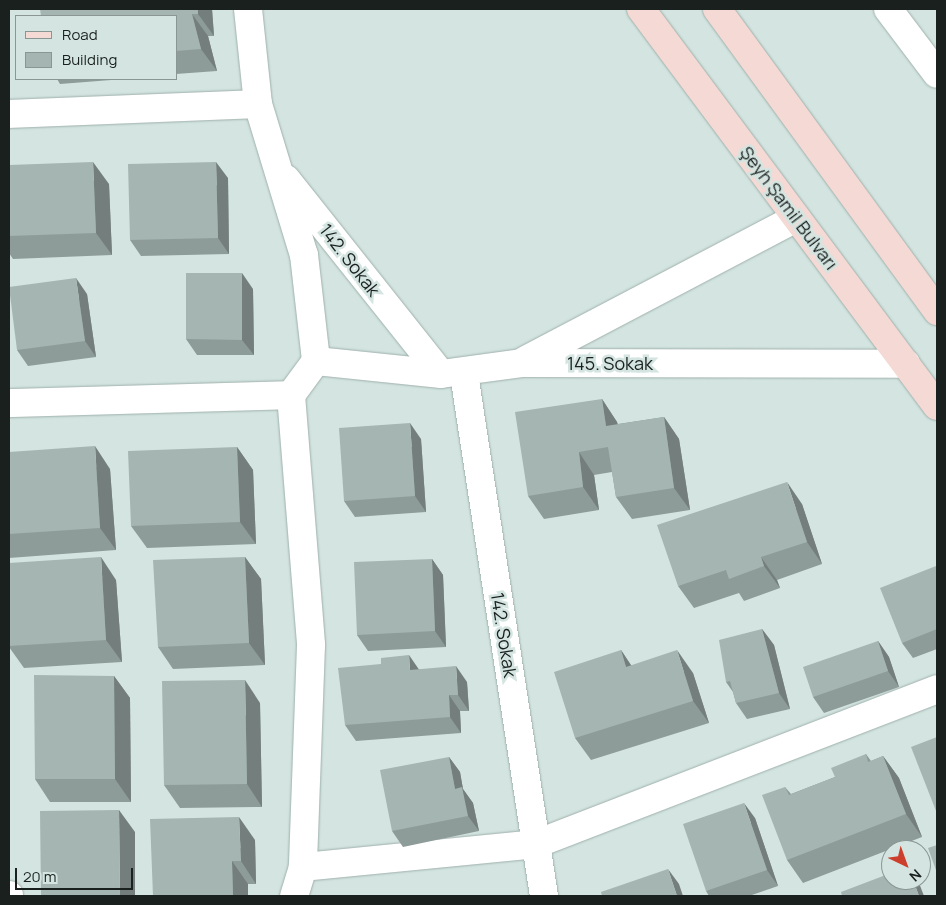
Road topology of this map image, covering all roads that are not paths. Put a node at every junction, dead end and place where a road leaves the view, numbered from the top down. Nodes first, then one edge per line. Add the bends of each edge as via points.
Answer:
1 (248, 9) edge
2 (641, 9) edge
3 (718, 9) edge
4 (888, 9) edge
5 (937, 74) edge
6 (258, 104) junction
7 (9, 114) edge
8 (278, 169) junction
9 (796, 218) junction
10 (937, 311) edge
11 (316, 361) junction
12 (521, 363) junction
13 (906, 364) junction
14 (453, 374) junction
15 (291, 395) junction
16 (9, 403) edge
17 (937, 406) edge
18 (937, 689) edge
19 (536, 844) junction
20 (303, 867) junction
21 (294, 896) edge
22 (544, 896) edge

1 - 6 street
2 - 9 main road, Şeyh Şamil Bulvarı
3 - 10 main road
4 - 5 street
6 - 7 street
6 - 8 street
8 - 11 street via 304,255
8 - 14 street, 142. Sokak
9 - 12 street
9 - 13 main road, Şeyh Şamil Bulvarı
11 - 14 street, 145. Sokak
11 - 15 street
12 - 13 street, 145. Sokak
12 - 14 street, 145. Sokak
13 - 17 main road, Şeyh Şamil Bulvarı
14 - 19 street, 142. Sokak
15 - 16 street
15 - 20 street via 311,645
18 - 19 street
19 - 20 street
19 - 22 street, 142. Sokak
20 - 21 street

